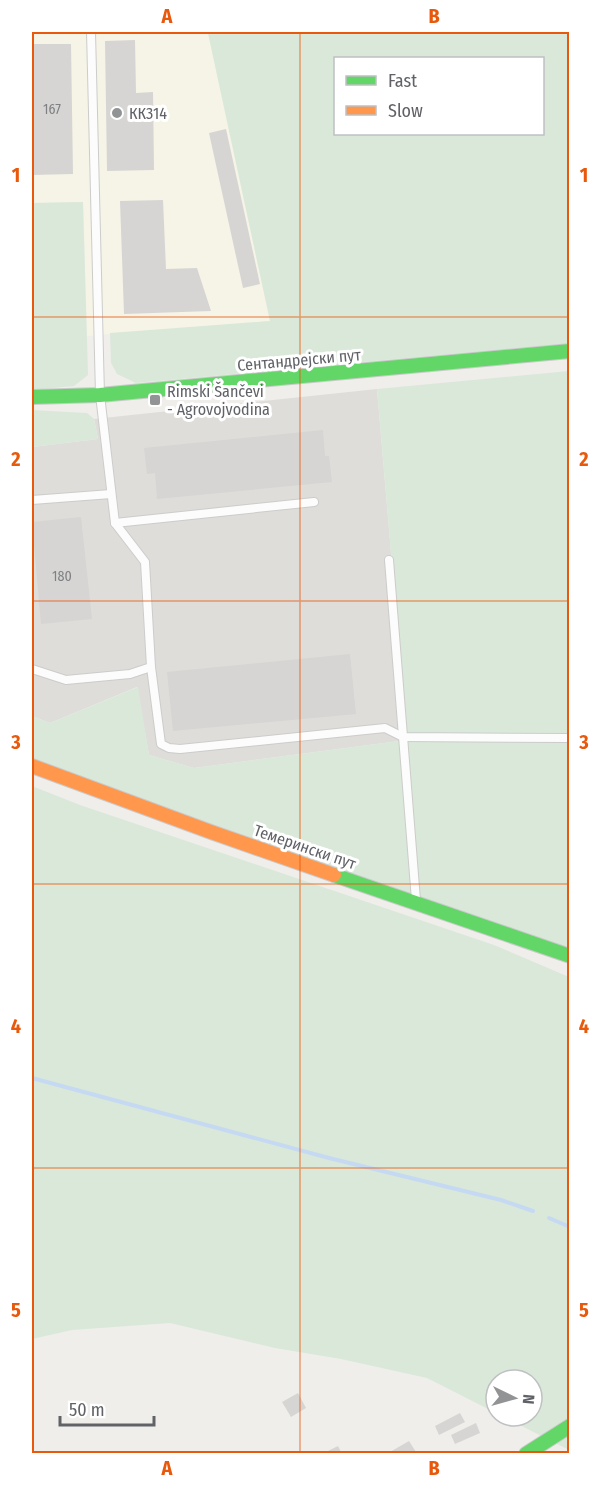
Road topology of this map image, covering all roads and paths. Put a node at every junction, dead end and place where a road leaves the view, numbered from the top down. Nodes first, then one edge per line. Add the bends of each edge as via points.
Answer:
1 (91, 32) edge
2 (570, 351) edge
3 (100, 395) junction
4 (32, 397) edge
5 (111, 494) junction
6 (32, 500) edge
7 (314, 502) dead end
8 (114, 523) junction
9 (389, 560) dead end
10 (152, 667) junction
11 (32, 669) edge
12 (403, 737) junction
13 (570, 738) edge
14 (32, 766) edge
15 (416, 902) junction
16 (570, 956) edge
17 (570, 1426) edge
18 (526, 1454) edge

1 - 3 lane
2 - 3 main road, Сентандрејски пут
3 - 4 main road, Сентандрејски пут
3 - 5 lane
5 - 6 lane
5 - 8 lane
7 - 8 lane
8 - 10 lane via 145,562
9 - 12 lane
10 - 11 lane via 130,674 66,680
10 - 12 lane via 161,744 169,748 385,728
12 - 13 lane
12 - 15 lane
14 - 15 main road, Темерински пут
15 - 16 main road, Темерински пут
17 - 18 main road

